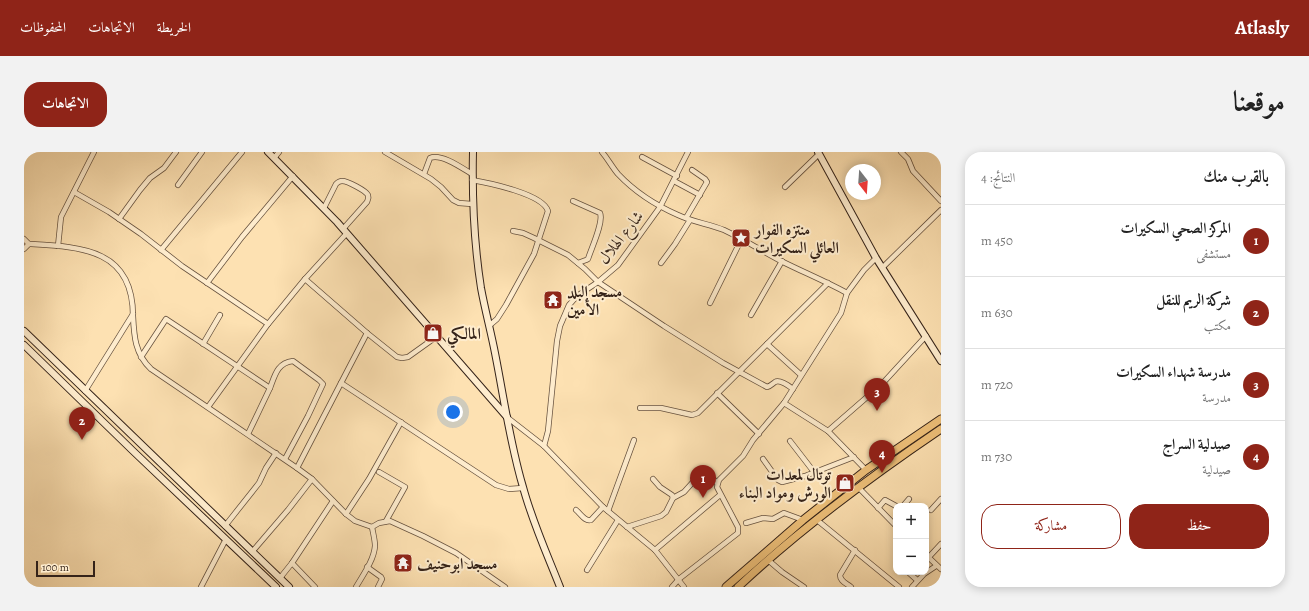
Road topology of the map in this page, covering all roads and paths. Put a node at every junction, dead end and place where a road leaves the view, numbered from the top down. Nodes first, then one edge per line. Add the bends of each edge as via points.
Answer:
1 (94, 152) edge
2 (176, 152) edge
3 (202, 152) edge
4 (242, 152) edge
5 (268, 152) edge
6 (279, 152) edge
7 (385, 152) edge
8 (472, 152) edge
9 (688, 152) edge
10 (901, 152) edge
11 (604, 153) edge
12 (818, 153) edge
13 (642, 157) dead end
14 (274, 158) junction
15 (692, 170) dead end
16 (424, 174) junction
17 (293, 176) junction
18 (676, 176) junction
19 (472, 177) junction
20 (674, 181) junction
21 (178, 185) dead end
22 (785, 187) dead end
23 (74, 192) junction
24 (700, 195) junction
25 (573, 201) dead end
26 (941, 201) edge
27 (472, 204) junction
28 (660, 207) junction
29 (324, 208) junction
30 (941, 210) edge
31 (119, 219) junction
32 (688, 219) junction
33 (345, 231) junction
34 (513, 231) dead end
35 (24, 239) edge
36 (538, 240) junction
37 (741, 240) junction
38 (29, 244) junction
39 (58, 246) junction
40 (24, 249) edge
41 (161, 250) junction
42 (876, 258) junction
43 (782, 261) junction
44 (578, 263) junction
45 (661, 263) dead end
46 (883, 267) junction
47 (305, 279) junction
48 (598, 282) junction
49 (207, 283) junction
50 (828, 283) junction
51 (846, 293) junction
52 (710, 304) dead end
53 (133, 314) junction
54 (220, 315) dead end
55 (752, 315) dead end
56 (268, 324) junction
57 (490, 325) junction
58 (24, 331) edge
59 (367, 333) junction
60 (926, 336) junction
61 (436, 337) junction
62 (203, 344) junction
63 (767, 344) junction
64 (24, 345) edge
65 (42, 349) junction
66 (35, 355) junction
67 (141, 357) junction
68 (941, 361) edge
69 (237, 367) junction
70 (738, 372) junction
71 (801, 375) junction
72 (341, 383) junction
73 (270, 388) junction
74 (793, 389) junction
75 (85, 391) junction
76 (717, 393) junction
77 (784, 404) junction
78 (208, 407) junction
79 (640, 408) dead end
80 (508, 418) junction
81 (941, 419) edge
82 (401, 422) junction
83 (941, 429) edge
84 (828, 431) junction
85 (248, 434) junction
86 (759, 434) junction
87 (634, 440) dead end
88 (790, 441) dead end
89 (544, 446) junction
90 (276, 453) junction
91 (854, 457) junction
92 (763, 459) dead end
93 (285, 460) junction
94 (297, 468) junction
95 (866, 470) junction
96 (379, 472) dead end
97 (814, 472) junction
98 (312, 479) junction
99 (653, 479) dead end
100 (717, 483) junction
101 (858, 487) junction
102 (523, 488) junction
103 (720, 495) junction
104 (673, 498) junction
105 (908, 499) dead end
106 (941, 499) edge
107 (333, 501) junction
108 (905, 503) edge
109 (893, 504) edge
110 (603, 507) junction
111 (878, 508) junction
112 (576, 510) dead end
113 (931, 510) dead end
114 (608, 511) junction
115 (346, 514) junction
116 (618, 520) junction
117 (803, 520) junction
118 (817, 520) junction
119 (386, 521) junction
120 (746, 523) dead end
121 (893, 523) edge
122 (225, 526) junction
123 (372, 527) junction
124 (627, 527) junction
125 (226, 540) junction
126 (941, 544) edge
127 (655, 550) junction
128 (855, 550) junction
129 (252, 552) junction
130 (929, 555) edge
131 (929, 559) edge
132 (768, 560) junction
133 (292, 563) junction
134 (936, 566) junction
135 (367, 567) junction
136 (941, 569) edge
137 (587, 570) dead end
138 (911, 575) edge
139 (280, 578) junction
140 (679, 579) junction
141 (917, 580) junction
142 (268, 584) edge
143 (201, 587) edge
144 (276, 587) edge
145 (289, 587) edge
146 (315, 587) edge
147 (356, 587) edge
148 (378, 587) edge
149 (505, 587) edge
150 (560, 587) edge
151 (672, 587) edge
152 (684, 587) edge
153 (726, 587) edge
154 (738, 587) edge
155 (804, 587) edge
156 (851, 587) edge
157 (899, 587) edge
158 (912, 587) edge

1 - 23 street
2 - 31 street via 164,168 150,178
3 - 21 street
4 - 41 street
5 - 14 main road
6 - 14 street
7 - 16 street
8 - 19 main road
9 - 18 street, شارع الهلال
10 - 26 street via 908,159 913,171
11 - 28 street via 628,184
12 - 22 street
12 - 42 main road
13 - 18 street
14 - 17 main road
15 - 24 street via 706,180
16 - 19 street via 430,158 434,156 445,159
16 - 27 street via 454,200
17 - 29 main road
17 - 49 street
18 - 20 street, شارع الهلال
19 - 27 main road
19 - 36 street via 518,191 547,206 548,211
20 - 24 street
20 - 28 street, شارع الهلال
23 - 31 street
23 - 39 street via 61,218
24 - 32 street
25 - 44 street via 601,216 588,259
27 - 57 main road via 481,290
28 - 32 street
28 - 48 street, شارع الهلال via 618,265
29 - 33 main road
29 - 33 street via 339,182 354,185 368,194 367,202
30 - 46 street
31 - 41 street
32 - 37 street via 717,227
32 - 45 street
33 - 47 street
33 - 61 main road
34 - 36 street
35 - 38 street
36 - 44 street
36 - 57 street via 534,254 506,305
37 - 43 street
37 - 52 street
38 - 39 street
38 - 40 street
39 - 53 street via 89,251 105,257 119,268 127,280
41 - 49 street
42 - 46 main road
42 - 51 street
43 - 50 street
43 - 55 street
44 - 48 street
46 - 60 main road
47 - 56 street
47 - 59 street
48 - 70 street
48 - 89 street, شارع الهلال via 573,300 560,326
49 - 56 street
50 - 51 street
50 - 63 street
51 - 71 street via 841,313
53 - 67 street via 136,346
53 - 75 street
54 - 62 street
56 - 69 street
57 - 80 main road
58 - 65 main road
59 - 61 street via 397,357 402,358 408,357
59 - 72 street
60 - 68 main road
60 - 84 street via 882,384
61 - 80 main road
62 - 67 street via 166,319
62 - 69 street
63 - 70 street
63 - 71 street
64 - 66 main road
65 - 66 main road
65 - 75 main road
66 - 125 main road
67 - 78 street via 151,369
69 - 73 street
69 - 78 street
70 - 74 street via 767,387 779,381
70 - 76 street
71 - 74 street
72 - 82 street
72 - 94 street
73 - 85 street
73 - 93 street via 282,364 293,361 323,384
74 - 77 street
75 - 122 main road
76 - 79 street via 698,413 692,415 661,408
76 - 86 street
77 - 84 street
77 - 86 street
78 - 85 street
80 - 89 street
80 - 102 main road
81 - 95 main road
82 - 102 street via 496,485 509,489
82 - 115 street via 369,480
83 - 101 main road
84 - 91 street
85 - 90 street
86 - 100 street
87 - 114 street
88 - 97 street
89 - 110 street
90 - 93 street
90 - 122 street via 259,483
91 - 95 street
91 - 97 street
92 - 97 street via 780,482
93 - 94 street
94 - 98 street
95 - 117 main road
96 - 119 street via 405,486
98 - 107 street
98 - 129 street
99 - 104 street
100 - 103 street
100 - 104 street via 703,471 684,492
101 - 111 street
101 - 118 main road
102 - 150 main road
103 - 127 street
103 - 140 street via 738,527 738,533
104 - 124 street via 665,514
105 - 108 street
106 - 113 street
107 - 115 street
107 - 133 street
109 - 111 street via 886,500
110 - 112 street via 589,521
110 - 114 street
111 - 121 street
114 - 116 street
115 - 123 street via 355,521
116 - 124 street
116 - 137 street
117 - 120 street via 784,513 773,519 763,518
117 - 153 main road
118 - 128 street
118 - 132 main road
119 - 123 street
119 - 149 street via 456,553
122 - 129 main road
123 - 135 street via 375,548
124 - 127 street
125 - 142 main road
125 - 143 street
126 - 130 street
127 - 140 street
128 - 156 street via 840,575 840,579
128 - 157 street
129 - 139 main road
131 - 134 street
132 - 154 main road
132 - 155 street
133 - 139 street
133 - 146 street
134 - 136 street
134 - 141 street
135 - 147 street
135 - 148 street via 381,577
138 - 141 street
139 - 145 main road
140 - 151 street
140 - 152 street
141 - 158 street
142 - 144 main road

